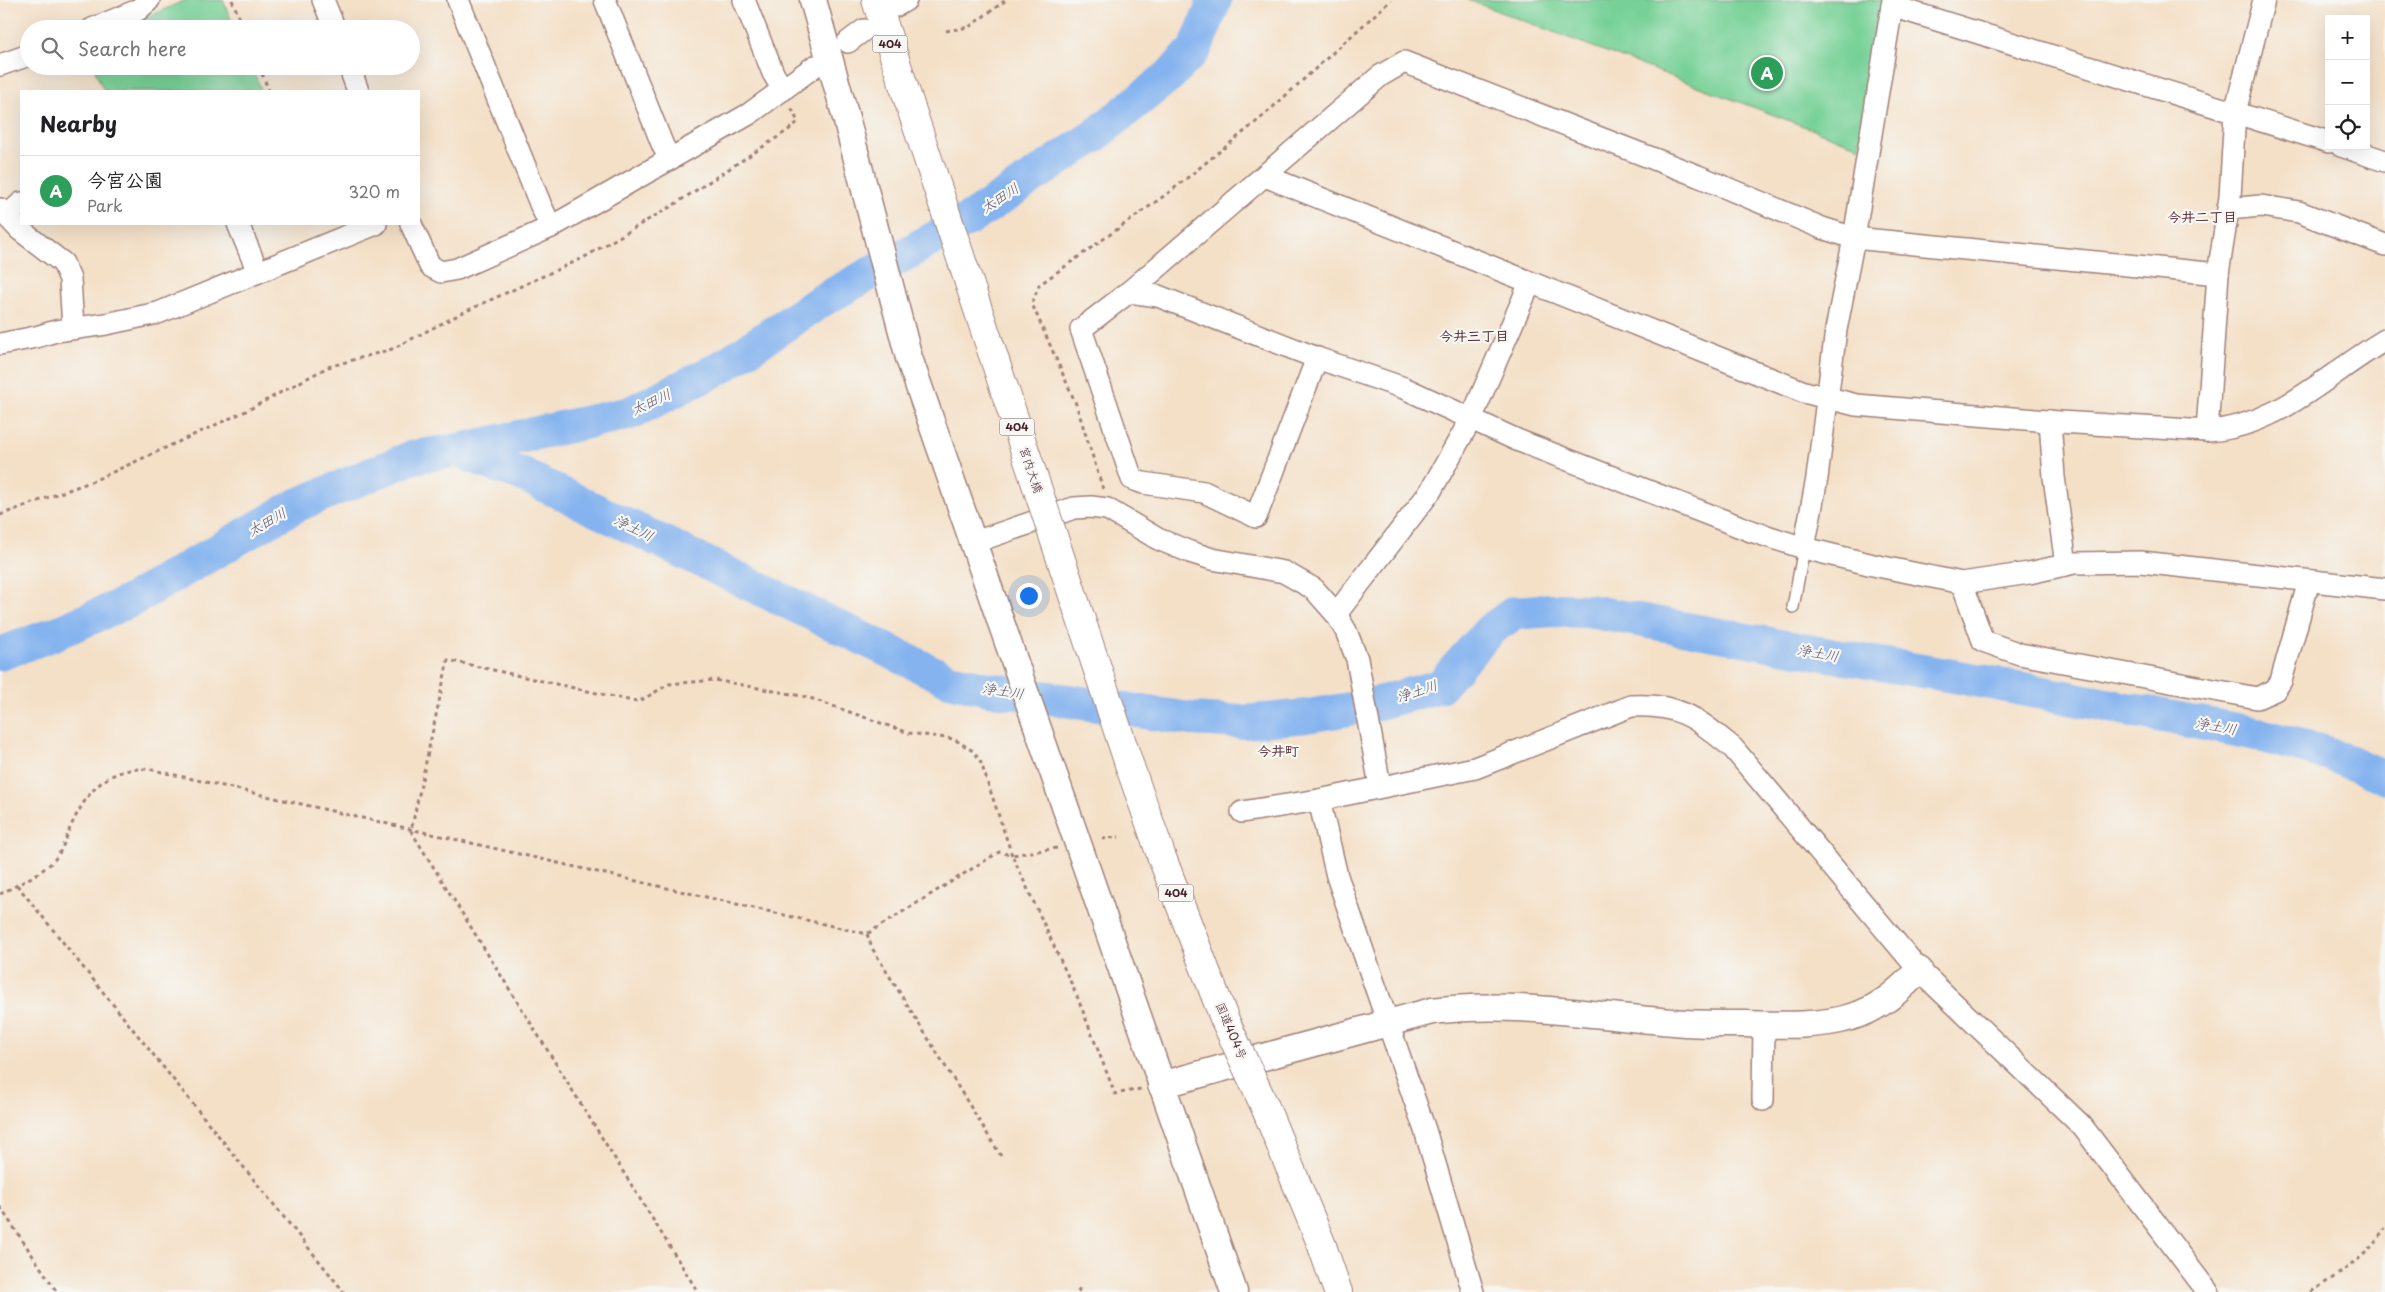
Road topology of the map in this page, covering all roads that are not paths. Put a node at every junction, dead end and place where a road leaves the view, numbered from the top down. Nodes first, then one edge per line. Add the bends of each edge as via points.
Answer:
1 (150, 0) edge
2 (323, 0) edge
3 (458, 0) edge
4 (605, 0) edge
5 (744, 0) edge
6 (812, 0) edge
7 (2264, 0) edge
8 (893, 2) edge
9 (1893, 3) edge
10 (114, 20) edge
11 (331, 20) edge
12 (20, 57) edge
13 (0, 65) edge
14 (815, 66) dead end
15 (352, 75) edge
16 (358, 90) edge
17 (783, 90) junction
18 (2235, 112) junction
19 (2325, 141) edge
20 (2353, 150) edge
21 (670, 158) junction
22 (2385, 161) edge
23 (1265, 176) junction
24 (2228, 209) junction
25 (9, 210) edge
26 (238, 225) edge
27 (374, 225) edge
28 (411, 225) edge
29 (551, 227) junction
30 (1854, 238) junction
31 (2385, 245) edge
32 (258, 272) junction
33 (2218, 274) junction
34 (1530, 283) junction
35 (1130, 292) junction
36 (73, 328) junction
37 (2385, 340) edge
38 (0, 344) edge
39 (1317, 358) junction
40 (1827, 399) junction
41 (1471, 419) junction
42 (2050, 421) junction
43 (2207, 431) junction
44 (972, 543) junction
45 (1804, 548) junction
46 (2066, 565) junction
47 (2309, 581) junction
48 (1962, 583) junction
49 (2385, 589) edge
50 (1792, 607) dead end
51 (1336, 614) junction
52 (1130, 767) joint
53 (1380, 786) junction
54 (1319, 800) junction
55 (1242, 812) dead end
56 (1918, 970) junction
57 (1389, 1022) junction
58 (1764, 1025) junction
59 (1161, 1085) junction
60 (1763, 1100) dead end
61 (1234, 1292) edge
62 (1338, 1292) edge
63 (1473, 1292) edge
64 (2208, 1292) edge

1 - 10 street via 138,10
2 - 11 street
3 - 29 street
4 - 21 street
5 - 17 street
6 - 44 street via 909,358
7 - 18 street
8 - 52 highway, 宮内大橋 / 404, bridge via 904,87
9 - 18 street
9 - 30 street
12 - 13 street
14 - 17 street
15 - 16 street
17 - 21 street via 749,114
18 - 19 street
18 - 24 street
20 - 22 street
21 - 29 street
23 - 30 street via 1380,76 1404,62
23 - 34 street
23 - 35 street
24 - 31 street via 2262,206 2300,212
24 - 33 street
25 - 36 street via 20,230 64,263 70,278
26 - 32 street
27 - 32 street
28 - 29 street via 430,266 441,272 457,269
30 - 33 street
30 - 40 street via 1836,330
32 - 36 street via 158,313
33 - 43 street
34 - 40 street
34 - 41 street
35 - 39 street via 1158,296
35 - 39 street via 1082,329 1132,479 1142,483 1204,492 1256,517
36 - 38 street
37 - 43 street via 2272,415 2230,430
39 - 41 street via 1404,388
40 - 42 street via 1856,405
40 - 45 street
41 - 45 street via 1751,531
41 - 51 street via 1430,492
42 - 43 street
42 - 46 street
44 - 51 street via 1074,508 1107,509 1158,539 1190,552 1284,572 1314,590
44 - 59 street
45 - 48 street
45 - 50 lane
46 - 47 street via 2141,562
46 - 48 street
47 - 48 street via 2281,680 2275,690 2257,698 2020,654 1983,641
47 - 49 street
51 - 53 street via 1356,660
52 - 62 highway, 国道404号 / 404, bridge via 1224,1018 1265,1108
53 - 54 street
53 - 56 street via 1474,768 1632,706 1655,704 1677,711 1698,720 1733,748
54 - 55 street
54 - 57 street via 1337,876
56 - 58 street via 1885,1002 1851,1018
56 - 64 street via 2082,1126
57 - 58 street via 1432,1011 1515,1006 1685,1023
57 - 59 street
57 - 63 street
58 - 60 street
59 - 61 street

